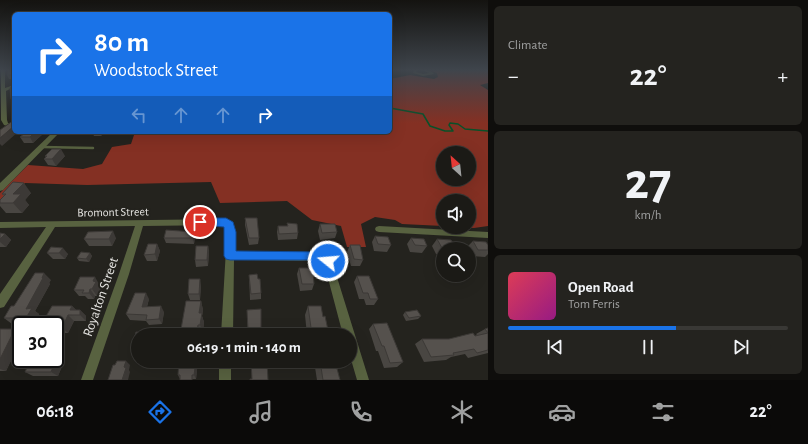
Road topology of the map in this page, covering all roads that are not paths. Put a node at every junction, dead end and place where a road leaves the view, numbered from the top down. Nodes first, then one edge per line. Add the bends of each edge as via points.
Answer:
1 (9, 88) edge
2 (3, 90) joint
3 (9, 125) edge
4 (55, 134) edge
5 (42, 147) junction
6 (93, 148) dead end
7 (0, 188) edge
8 (140, 223) junction
9 (0, 225) edge
10 (52, 225) junction
11 (379, 229) dead end
12 (488, 235) edge
13 (230, 256) junction
14 (0, 303) edge
15 (227, 328) edge
16 (348, 328) edge
17 (357, 360) edge
18 (225, 368) edge
19 (87, 380) edge
20 (224, 380) edge
21 (363, 380) edge

1 - 2 street
2 - 3 street via 4,120
4 - 5 street
5 - 6 lane
5 - 7 street
8 - 10 street, Bromont Street
8 - 13 street, Bromont Street via 226,222 231,232
8 - 19 street, Royalton Street
9 - 10 street, Bromont Street
10 - 14 street
11 - 12 street
13 - 15 street
13 - 16 street via 324,257 328,261
17 - 21 street
18 - 20 street

